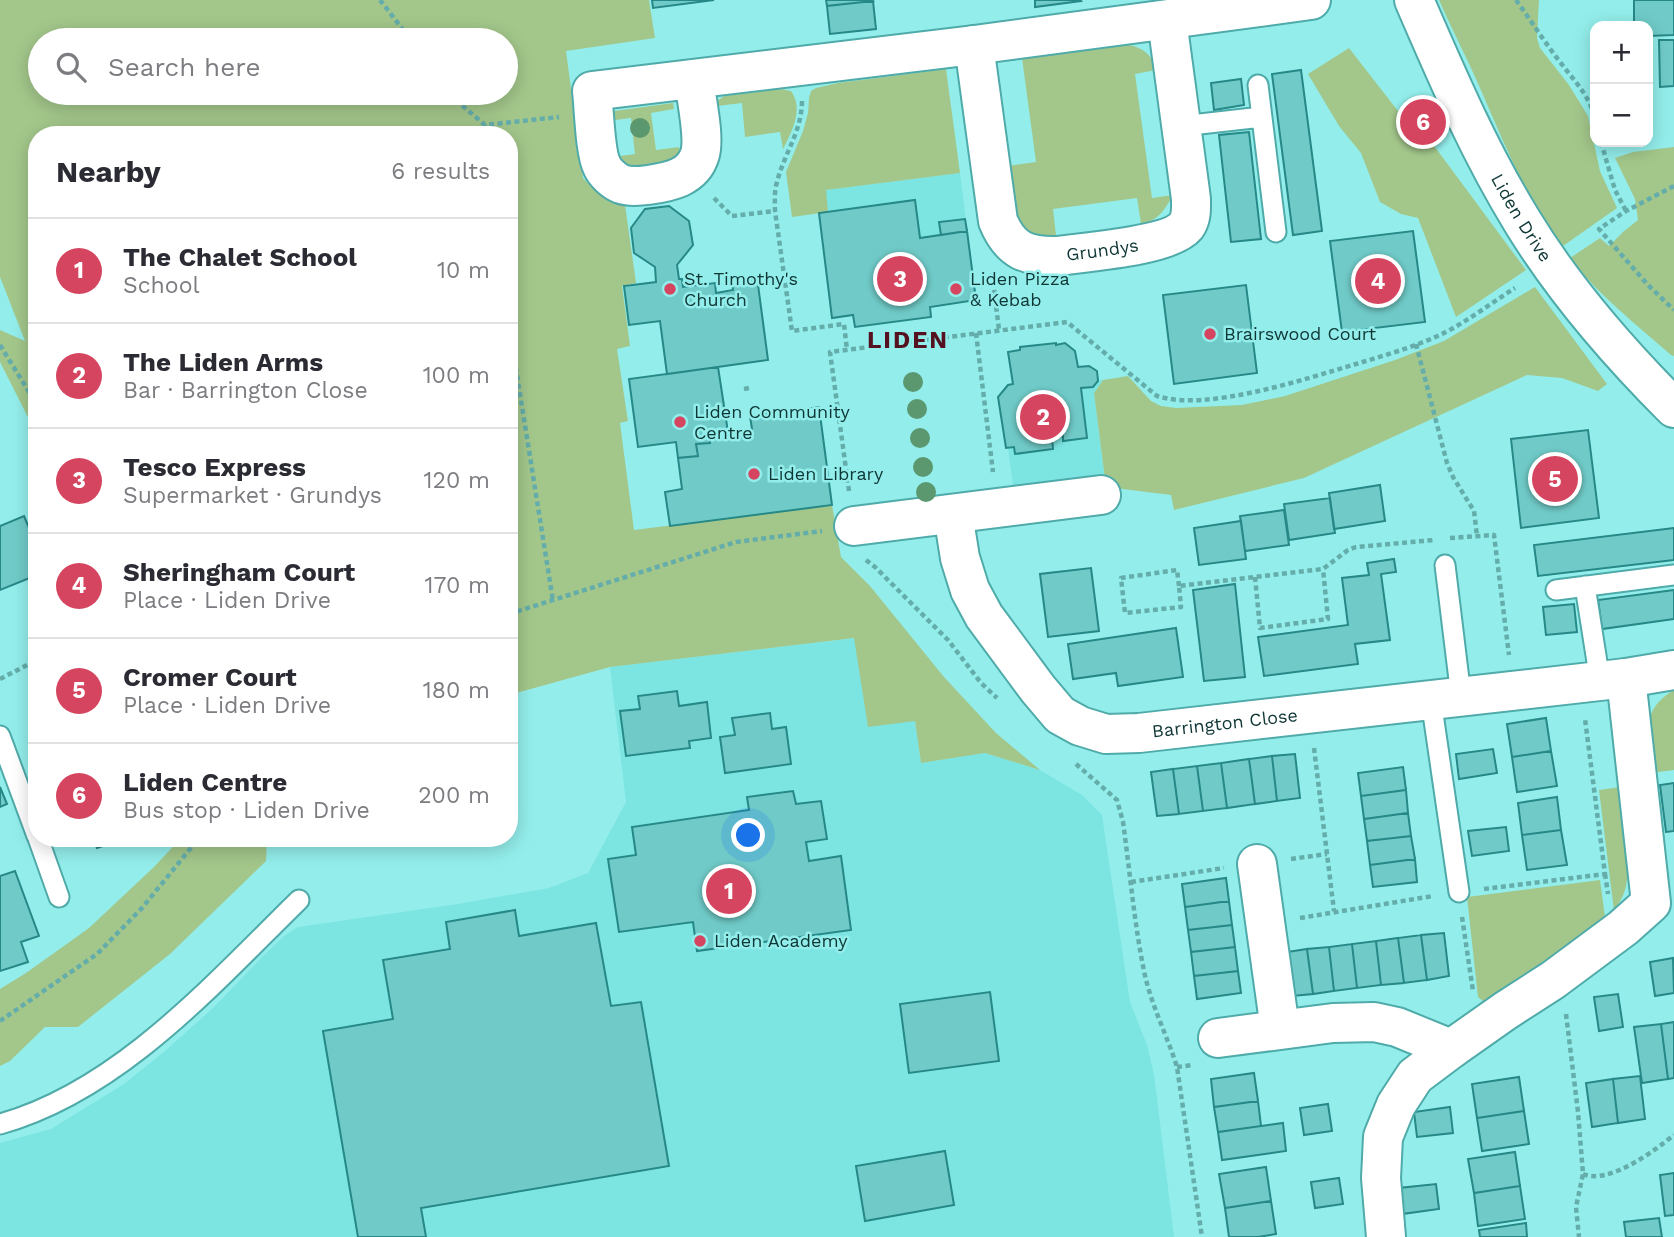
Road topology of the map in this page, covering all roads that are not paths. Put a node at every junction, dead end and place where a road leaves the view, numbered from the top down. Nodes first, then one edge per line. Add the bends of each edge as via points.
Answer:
1 (1311, 0) edge
2 (1414, 0) edge
3 (1184, 12) edge
4 (974, 45) junction
5 (694, 79) junction
6 (1258, 85) dead end
7 (1262, 117) junction
8 (1182, 126) junction
9 (1276, 232) dead end
10 (1674, 408) edge
11 (1101, 495) dead end
12 (953, 514) junction
13 (845, 537) road end
14 (1445, 565) dead end
15 (1674, 575) edge
16 (1586, 586) junction
17 (1556, 590) dead end
18 (1674, 670) edge
19 (1602, 681) junction
20 (1446, 698) junction
21 (0, 736) edge
22 (28, 812) edge
23 (41, 847) edge
24 (1257, 863) dead end
25 (1459, 892) road end
26 (59, 897) dead end
27 (299, 900) dead end
28 (1662, 909) edge
29 (1280, 1029) junction
30 (1218, 1038) dead end
31 (1465, 1039) junction
32 (0, 1124) edge
33 (1386, 1237) edge

1 - 3 street
2 - 10 street, Liden Drive via 1461,108 1522,221 1573,295
3 - 4 street
3 - 8 street, Grundys
4 - 5 street
4 - 8 street, Grundys via 998,221 1004,236 1029,253 1058,256 1149,242 1186,226 1191,199
5 - 5 street via 702,141 694,166 669,182 636,186 611,177 599,155 592,91
6 - 7 lane
7 - 8 lane
7 - 9 lane
11 - 12 street
12 - 13 street
12 - 20 street, Barrington Close via 960,558 984,616 1059,715 1080,726 1106,734 1152,731
14 - 20 lane
15 - 16 lane
16 - 17 lane
16 - 19 lane
18 - 19 street, Barrington Close
19 - 20 street, Barrington Close
19 - 28 street
20 - 25 lane
21 - 22 lane
23 - 26 lane
24 - 29 street
27 - 32 lane via 146,1046 75,1092
28 - 31 street via 1623,928
29 - 30 street
29 - 31 street via 1374,1022
31 - 33 street via 1415,1076 1383,1137

